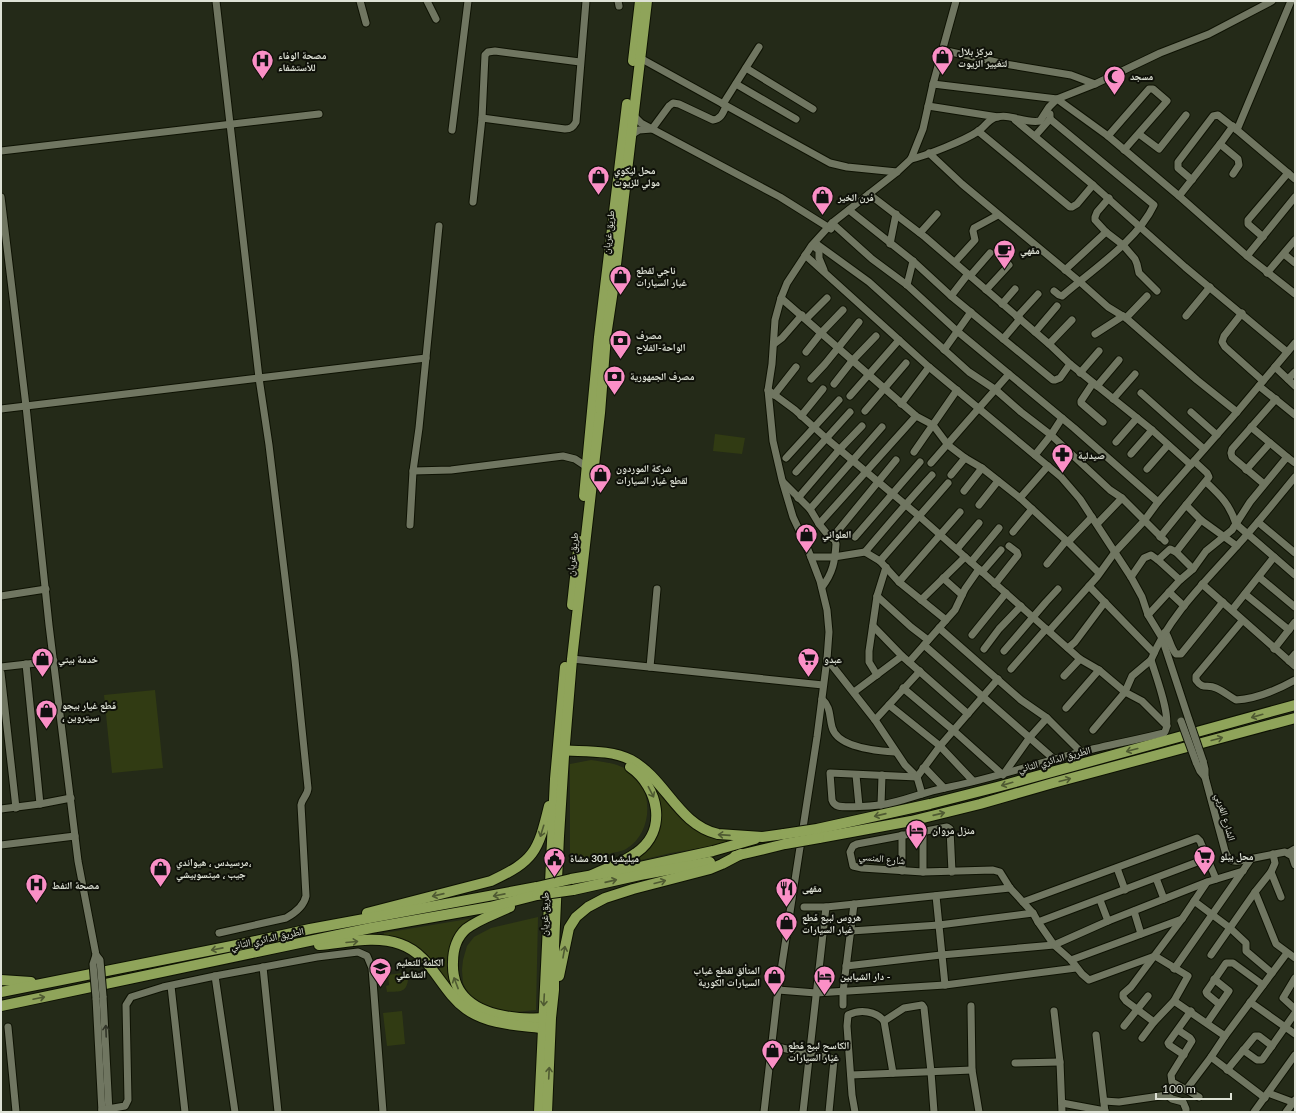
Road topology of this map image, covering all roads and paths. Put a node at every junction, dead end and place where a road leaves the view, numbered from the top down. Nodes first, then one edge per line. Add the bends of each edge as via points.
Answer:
1 (216, 1) edge
2 (360, 1) edge
3 (418, 1) edge
4 (427, 1) edge
5 (468, 1) edge
6 (586, 1) edge
7 (640, 1) edge
8 (647, 1) edge
9 (956, 1) edge
10 (1272, 1) edge
11 (1292, 1) edge
12 (436, 19) dead end
13 (366, 23) dead end
14 (759, 46) dead end
15 (942, 50) junction
16 (640, 58) junction
17 (580, 62) junction
18 (746, 68) junction
19 (736, 84) junction
20 (933, 84) junction
21 (1095, 84) junction
22 (1057, 99) junction
23 (724, 105) junction
24 (928, 106) junction
25 (813, 109) dead end
26 (1047, 110) junction
27 (319, 114) dead end
28 (633, 115) junction
29 (1186, 115) dead end
30 (998, 117) junction
31 (1012, 117) junction
32 (482, 118) junction
33 (796, 119) dead end
34 (1050, 119) junction
35 (230, 125) junction
36 (1235, 128) junction
37 (652, 129) junction
38 (452, 130) dead end
39 (978, 131) junction
40 (1139, 134) junction
41 (631, 135) junction
42 (1035, 136) junction
43 (1108, 136) junction
44 (1220, 144) junction
45 (1124, 150) junction
46 (1, 151) edge
47 (929, 153) junction
48 (911, 159) junction
49 (897, 172) junction
50 (1288, 173) junction
51 (1233, 174) dead end
52 (1295, 179) edge
53 (1192, 180) junction
54 (1093, 185) junction
55 (869, 194) junction
56 (1179, 196) junction
57 (1, 197) edge
58 (1109, 198) junction
59 (1294, 201) edge
60 (473, 202) dead end
61 (849, 210) junction
62 (896, 214) junction
63 (937, 214) dead end
64 (998, 215) junction
65 (440, 226) dead end
66 (831, 226) junction
67 (1140, 227) junction
68 (1106, 232) junction
69 (920, 233) junction
70 (1263, 237) junction
71 (1295, 240) edge
72 (890, 244) junction
73 (1122, 245) junction
74 (817, 246) junction
75 (990, 253) dead end
76 (1284, 254) junction
77 (807, 256) junction
78 (1247, 256) junction
79 (912, 261) junction
80 (955, 262) junction
81 (1295, 263) edge
82 (1009, 266) dead end
83 (1065, 270) junction
84 (1267, 273) junction
85 (828, 275) junction
86 (969, 275) junction
87 (1080, 282) junction
88 (907, 285) junction
89 (1210, 287) junction
90 (1015, 289) dead end
91 (986, 290) junction
92 (1054, 291) dead end
93 (1157, 291) dead end
94 (1038, 294) dead end
95 (1295, 294) edge
96 (951, 296) junction
97 (1148, 296) dead end
98 (781, 298) junction
99 (827, 298) dead end
100 (1002, 304) junction
101 (1057, 306) dead end
102 (843, 310) dead end
103 (971, 312) junction
104 (1242, 313) junction
105 (1186, 316) dead end
106 (804, 317) junction
107 (1125, 317) junction
108 (1019, 318) junction
109 (1072, 320) dead end
110 (859, 322) dead end
111 (957, 331) junction
112 (1035, 332) junction
113 (821, 333) junction
114 (1095, 334) dead end
115 (876, 336) dead end
116 (1003, 339) junction
117 (899, 340) junction
118 (1295, 343) edge
119 (774, 344) junction
120 (1049, 344) junction
121 (837, 347) junction
122 (944, 350) junction
123 (1099, 351) dead end
124 (806, 352) dead end
125 (1287, 352) junction
126 (426, 358) junction
127 (1119, 360) dead end
128 (852, 361) junction
129 (906, 363) dead end
130 (1070, 364) junction
131 (796, 367) dead end
132 (929, 367) junction
133 (1275, 367) junction
134 (1295, 372) edge
135 (1080, 373) junction
136 (1009, 374) junction
137 (1135, 374) dead end
138 (868, 376) junction
139 (260, 378) junction
140 (811, 379) dead end
141 (1288, 379) junction
142 (834, 384) dead end
143 (1261, 384) junction
144 (1095, 385) junction
145 (1295, 386) edge
146 (823, 389) dead end
147 (884, 389) junction
148 (957, 390) junction
149 (996, 390) junction
150 (771, 392) junction
151 (1141, 393) dead end
152 (850, 396) dead end
153 (1113, 399) junction
154 (1276, 399) junction
155 (839, 400) dead end
156 (901, 404) junction
157 (26, 406) junction
158 (979, 408) junction
159 (1, 409) edge
160 (865, 410) dead end
161 (850, 412) dead end
162 (1191, 412) dead end
163 (1237, 412) junction
164 (1295, 415) edge
165 (801, 416) junction
166 (916, 416) junction
167 (1062, 418) junction
168 (1137, 418) junction
169 (1103, 422) dead end
170 (933, 425) junction
171 (862, 426) dead end
172 (813, 427) junction
173 (882, 427) dead end
174 (1251, 427) junction
175 (1152, 430) junction
176 (1051, 435) junction
177 (1217, 435) junction
178 (826, 439) junction
179 (1116, 442) dead end
180 (1270, 443) junction
181 (948, 445) junction
182 (1168, 445) junction
183 (1204, 449) junction
184 (839, 450) junction
185 (914, 452) dead end
186 (1131, 454) dead end
187 (1035, 455) junction
188 (1287, 456) junction
189 (786, 458) dead end
190 (965, 458) junction
191 (896, 460) dead end
192 (853, 461) junction
193 (920, 462) dead end
194 (931, 463) dead end
195 (1192, 463) junction
196 (1295, 463) edge
197 (1048, 466) junction
198 (982, 468) junction
199 (590, 469) junction
200 (1147, 469) dead end
201 (1246, 470) junction
202 (413, 471) junction
203 (796, 472) dead end
204 (866, 472) junction
205 (932, 475) dead end
206 (951, 475) dead end
207 (1295, 477) edge
208 (782, 480) junction
209 (998, 481) junction
210 (1206, 482) junction
211 (879, 483) junction
212 (948, 483) dead end
213 (1264, 484) junction
214 (964, 491) dead end
215 (892, 494) junction
216 (798, 498) junction
217 (1020, 498) junction
218 (1122, 498) junction
219 (1158, 502) junction
220 (905, 505) junction
221 (979, 505) dead end
222 (1186, 505) junction
223 (810, 509) junction
224 (1032, 509) junction
225 (960, 512) dead end
226 (919, 516) junction
227 (1092, 517) junction
228 (1201, 520) junction
229 (1144, 522) junction
230 (1258, 522) junction
231 (979, 523) dead end
232 (819, 524) junction
233 (1097, 524) junction
234 (1236, 524) junction
235 (410, 525) dead end
236 (999, 528) dead end
237 (1013, 532) dead end
238 (1247, 534) junction
239 (939, 535) junction
240 (854, 537) dead end
241 (832, 538) junction
242 (1224, 538) junction
243 (1067, 541) junction
244 (1009, 546) dead end
245 (1237, 546) junction
246 (957, 549) junction
247 (1001, 550) dead end
248 (865, 552) junction
249 (1115, 552) junction
250 (1176, 552) junction
251 (1295, 553) edge
252 (811, 557) junction
253 (834, 557) junction
254 (1274, 557) junction
255 (968, 559) junction
256 (1158, 560) junction
257 (880, 561) junction
258 (1047, 564) dead end
259 (886, 567) junction
260 (1193, 569) junction
261 (980, 570) junction
262 (1099, 573) junction
263 (1295, 575) edge
264 (1131, 577) junction
265 (1258, 577) junction
266 (943, 578) junction
267 (1180, 580) junction
268 (899, 582) junction
269 (995, 584) junction
270 (1202, 584) junction
271 (1089, 586) junction
272 (822, 587) junction
273 (46, 589) junction
274 (1058, 589) dead end
275 (657, 590) dead end
276 (1169, 592) junction
277 (1006, 593) junction
278 (1245, 594) junction
279 (962, 595) junction
280 (1, 596) edge
281 (877, 596) junction
282 (921, 600) junction
283 (1105, 602) junction
284 (1223, 602) junction
285 (1020, 606) junction
286 (1184, 606) junction
287 (1295, 607) edge
288 (1232, 610) junction
289 (1148, 615) junction
290 (1033, 617) junction
291 (946, 620) junction
292 (1242, 621) junction
293 (1295, 622) edge
294 (873, 626) junction
295 (939, 628) junction
296 (1048, 630) junction
297 (1289, 630) junction
298 (972, 635) dead end
299 (1164, 635) junction
300 (926, 642) junction
301 (1068, 648) junction
302 (984, 649) dead end
303 (1274, 649) junction
304 (1004, 651) dead end
305 (1154, 653) junction
306 (1295, 654) edge
307 (902, 656) junction
308 (572, 659) junction
309 (828, 659) junction
310 (1080, 659) junction
311 (1150, 660) junction
312 (54, 661) junction
313 (909, 662) junction
314 (26, 664) junction
315 (1292, 664) edge
316 (1, 667) edge
317 (650, 667) junction
318 (1011, 670) dead end
319 (1099, 670) junction
320 (920, 671) junction
321 (1, 673) edge
322 (877, 675) junction
323 (1064, 676) dead end
324 (998, 679) junction
325 (1295, 680) edge
326 (823, 685) junction
327 (903, 688) junction
328 (854, 692) junction
329 (1126, 692) junction
330 (983, 697) junction
331 (822, 699) junction
332 (889, 705) junction
333 (1295, 705) edge
334 (1066, 708) dead end
335 (968, 714) junction
336 (1047, 718) junction
337 (1295, 718) edge
338 (875, 720) junction
339 (1167, 726) junction
340 (953, 730) junction
341 (1093, 730) dead end
342 (1030, 737) junction
343 (940, 746) junction
344 (896, 752) junction
345 (1081, 752) junction
346 (561, 753) junction
347 (1055, 760) junction
348 (923, 768) junction
349 (856, 775) junction
350 (882, 775) junction
351 (1003, 775) junction
352 (917, 777) junction
353 (555, 779) junction
354 (973, 781) junction
355 (944, 788) junction
356 (922, 794) junction
357 (71, 798) junction
358 (40, 804) junction
359 (881, 805) junction
360 (859, 806) junction
361 (16, 808) junction
362 (1, 809) edge
363 (923, 832) junction
364 (818, 833) junction
365 (902, 835) junction
366 (75, 836) junction
367 (762, 837) junction
368 (785, 839) junction
369 (1, 845) edge
370 (1295, 849) edge
371 (1288, 852) junction
372 (741, 854) junction
373 (1273, 854) junction
374 (1208, 858) junction
375 (1251, 859) junction
376 (1295, 865) edge
377 (1117, 868) junction
378 (902, 871) junction
379 (1243, 871) junction
380 (924, 872) junction
381 (952, 872) junction
382 (1272, 872) junction
383 (592, 875) junction
384 (1156, 878) junction
385 (1216, 879) junction
386 (1207, 882) junction
387 (1010, 888) junction
388 (1125, 890) junction
389 (1255, 892) junction
390 (534, 893) junction
391 (936, 896) junction
392 (1281, 897) dead end
393 (1164, 899) junction
394 (1100, 900) junction
395 (1194, 901) junction
396 (1023, 902) junction
397 (854, 904) junction
398 (804, 907) dead end
399 (826, 907) junction
400 (1134, 912) junction
401 (1033, 913) junction
402 (1212, 915) junction
403 (1182, 919) junction
404 (1108, 921) junction
405 (1038, 922) junction
406 (939, 925) junction
407 (1230, 928) junction
408 (310, 929) junction
409 (851, 930) junction
410 (219, 933) dead end
411 (1141, 934) junction
412 (1054, 945) junction
413 (285, 947) junction
414 (1287, 953) junction
415 (941, 955) junction
416 (1210, 955) dead end
417 (1155, 956) junction
418 (1295, 958) edge
419 (1071, 960) junction
420 (846, 966) junction
421 (263, 968) junction
422 (1076, 968) junction
423 (1174, 969) junction
424 (1272, 973) junction
425 (215, 976) junction
426 (1, 980) edge
427 (1214, 980) junction
428 (47, 982) junction
429 (1294, 983) edge
430 (945, 985) junction
431 (1263, 985) junction
432 (171, 986) junction
433 (554, 990) junction
434 (778, 990) junction
435 (1, 992) edge
436 (843, 992) junction
437 (816, 994) junction
438 (1148, 996) dead end
439 (1174, 1001) junction
440 (1250, 1002) junction
441 (1219, 1004) junction
442 (843, 1005) dead end
443 (1, 1006) edge
444 (971, 1006) dead end
445 (1295, 1008) edge
446 (1137, 1010) junction
447 (1054, 1011) dead end
448 (1191, 1012) junction
449 (1295, 1013) edge
450 (884, 1021) junction
451 (1154, 1022) junction
452 (547, 1023) junction
453 (1207, 1023) junction
454 (1124, 1026) dead end
455 (8, 1027) dead end
456 (1285, 1027) junction
457 (1178, 1030) junction
458 (1096, 1034) dead end
459 (1295, 1034) edge
460 (1225, 1036) junction
461 (1142, 1038) dead end
462 (772, 1046) junction
463 (1272, 1046) junction
464 (1243, 1050) junction
465 (810, 1054) junction
466 (1184, 1055) junction
467 (1295, 1055) edge
468 (1211, 1057) junction
469 (1015, 1062) dead end
470 (1060, 1062) junction
471 (972, 1070) junction
472 (1227, 1070) junction
473 (931, 1072) junction
474 (893, 1073) junction
475 (851, 1075) junction
476 (1186, 1090) junction
477 (1266, 1096) junction
478 (1198, 1097) dead end
479 (1104, 1100) junction
480 (1294, 1101) edge
481 (1062, 1103) junction
482 (105, 1111) edge
483 (1105, 1111) edge
484 (16, 1112) edge
485 (185, 1112) edge
486 (235, 1112) edge
487 (273, 1112) edge
488 (278, 1112) edge
489 (384, 1112) edge
490 (538, 1112) edge
491 (547, 1112) edge
492 (764, 1112) edge
493 (803, 1112) edge
494 (829, 1112) edge
495 (855, 1112) edge
496 (934, 1112) edge
497 (979, 1112) edge
498 (1062, 1112) edge
499 (1186, 1112) edge
500 (1254, 1112) edge
501 (1286, 1112) edge

1 - 35 street
2 - 13 street
3 - 4 street
4 - 12 street
5 - 38 street
6 - 17 street
7 - 199 highway, طريق غريان via 599,337
8 - 16 highway, طريق غريان
9 - 15 street
10 - 21 street via 1209,34 1160,53
11 - 36 street
14 - 18 street
15 - 20 street
15 - 21 street via 1071,75
16 - 23 street
16 - 28 highway, طريق غريان
17 - 32 street via 576,122 570,129
17 - 32 street via 488,52 485,55
18 - 19 street
18 - 25 street
19 - 23 street
19 - 33 street
20 - 22 street
20 - 24 street
21 - 22 street
22 - 26 street
22 - 43 street
23 - 37 street via 721,117 713,120 673,103
23 - 49 street via 830,163 842,167
24 - 30 street
24 - 48 street via 923,129
26 - 31 street via 1040,121
26 - 34 street
27 - 35 street
28 - 37 street
28 - 41 highway, طريق غريان
29 - 40 street via 1159,149
30 - 31 street
30 - 39 street
31 - 42 street
32 - 60 street
34 - 42 street
34 - 67 street via 1154,205
35 - 46 street
35 - 139 street
36 - 44 street
36 - 50 street
36 - 53 street via 1215,115 1177,164 1178,168
37 - 41 street via 639,130
37 - 66 street
39 - 47 street
39 - 54 street via 1070,207 1077,204
40 - 43 street via 1167,101 1152,88 1149,88
40 - 45 street
41 - 199 highway, طريق غريان
42 - 54 street
43 - 45 street
44 - 51 street via 1238,159 1239,165
44 - 53 street
45 - 56 street
47 - 48 street
47 - 64 street
48 - 49 street
49 - 55 street
50 - 52 street
50 - 70 street via 1248,220 1248,224
53 - 56 street
54 - 58 street
55 - 61 street
55 - 62 street
56 - 78 street
57 - 157 street
58 - 67 street
58 - 68 street via 1095,218
59 - 70 street
61 - 66 street
61 - 72 street
62 - 69 street
62 - 72 street
63 - 69 street
64 - 80 street via 974,228 974,240
64 - 83 street
65 - 126 street
66 - 74 street
66 - 77 street
66 - 88 street
67 - 73 street
67 - 89 street
68 - 73 street
68 - 83 street
69 - 80 street
70 - 78 street
71 - 76 street
72 - 79 street
73 - 87 street
73 - 93 street via 1137,264 1139,274
74 - 77 street
74 - 85 street via 822,266
74 - 122 street via 869,282
75 - 86 street
76 - 81 street
76 - 84 street
77 - 85 street
77 - 98 street via 787,283
78 - 84 street
79 - 88 street
79 - 96 street
80 - 86 street
82 - 91 street
83 - 87 street
84 - 95 street
85 - 117 street
86 - 91 street
86 - 96 street
87 - 92 street via 1062,296
87 - 107 street via 1108,307
88 - 111 street
89 - 104 street
89 - 105 street
90 - 100 street
91 - 100 street
94 - 108 street
96 - 103 street
97 - 107 street
98 - 106 street
98 - 119 street via 775,320
99 - 106 street
100 - 108 street
101 - 112 street
102 - 113 street
103 - 111 street
103 - 116 street
104 - 125 street
104 - 143 street via 1222,342
106 - 113 street
106 - 119 street
107 - 114 street
107 - 163 street
108 - 112 street
108 - 116 street
109 - 120 street
110 - 121 street
111 - 122 street
111 - 136 street
112 - 120 street
113 - 121 street
113 - 124 street
115 - 128 street
116 - 130 street via 1053,380 1060,378
117 - 132 street
117 - 138 street
118 - 125 street
119 - 150 street
120 - 130 street
121 - 128 street
121 - 140 street
122 - 149 street via 969,372
123 - 135 street
125 - 133 street
126 - 139 street
126 - 202 street
127 - 144 street
128 - 138 street
128 - 142 street
129 - 147 street
130 - 135 street
131 - 150 street
132 - 148 street
132 - 156 street
133 - 141 street
133 - 143 street
134 - 141 street
135 - 144 street
136 - 149 street
136 - 167 street
137 - 153 street
138 - 147 street
138 - 152 street
139 - 157 street
139 - 410 street via 308,788 301,805 306,896 300,908 286,918
141 - 145 street
143 - 154 street
143 - 163 street
144 - 153 street
144 - 169 street via 1081,401
146 - 165 street
147 - 156 street
147 - 160 street
148 - 158 street
148 - 170 street
149 - 158 street
149 - 176 street
150 - 165 street
150 - 208 street via 773,441
151 - 183 street
153 - 168 street
154 - 164 street
154 - 174 street
155 - 172 street
156 - 166 street
157 - 159 street
157 - 273 street
158 - 181 street
158 - 187 street
161 - 178 street
162 - 177 street
163 - 177 street
165 - 172 street
166 - 170 street
166 - 204 street
167 - 176 street
167 - 219 street
168 - 175 street
168 - 179 street
170 - 181 street
170 - 185 street
171 - 184 street
172 - 178 street
172 - 189 street
173 - 192 street
174 - 180 street
174 - 201 street via 1231,453
175 - 182 street
175 - 186 street
176 - 187 street
176 - 218 street
177 - 183 street
178 - 184 street
178 - 203 street
180 - 188 street
180 - 201 street
181 - 190 street
181 - 194 street
182 - 195 street
182 - 200 street
183 - 195 street
184 - 192 street
184 - 216 street
187 - 197 street
188 - 196 street
188 - 213 street
190 - 198 street
190 - 206 street
191 - 211 street
192 - 204 street
192 - 223 street
193 - 215 street
195 - 210 street via 1209,475
195 - 219 street
197 - 217 street
197 - 227 street via 1075,492
198 - 209 street
198 - 214 street
199 - 202 street via 575,459 563,456 451,470
199 - 308 highway, طريق غريان
199 - 346 highway, طريق غريان
201 - 213 street
202 - 235 street
204 - 211 street
204 - 232 street
205 - 220 street
207 - 230 street
208 - 216 street
208 - 252 street via 793,517
209 - 217 street
209 - 221 street
210 - 222 street
210 - 234 street via 1223,498
211 - 215 street
211 - 241 street
212 - 226 street
213 - 234 street
215 - 220 street
215 - 240 street
216 - 223 street
217 - 224 street
218 - 229 street
218 - 233 street
219 - 229 street
220 - 226 street
220 - 248 street
222 - 228 street
222 - 229 street via 1163,539
223 - 232 street
224 - 237 street
224 - 243 street
225 - 239 street
226 - 239 street
226 - 257 street
227 - 233 street
227 - 243 street
228 - 242 street
228 - 250 street
229 - 249 street
230 - 238 street
230 - 251 street
231 - 246 street
232 - 241 street
233 - 249 street
234 - 238 street
234 - 242 street
236 - 255 street
238 - 245 street
238 - 254 street
239 - 246 street
239 - 268 street
241 - 253 street via 836,544
242 - 245 street
242 - 260 street via 1206,551
243 - 258 street
243 - 262 street
244 - 269 street via 1018,552 1018,556
245 - 270 street
246 - 255 street
247 - 261 street
248 - 253 street
248 - 257 street
249 - 262 street
249 - 264 street
250 - 256 street via 1170,548
250 - 260 street
252 - 253 street
252 - 272 street
253 - 272 street via 833,569
254 - 263 street
254 - 265 street
255 - 261 street
255 - 266 street
256 - 264 street via 1151,555 1147,556
256 - 267 street
257 - 259 street
259 - 268 street
259 - 281 street
260 - 267 street
261 - 269 street
261 - 279 street
262 - 271 street
264 - 289 street
265 - 278 street
265 - 287 street
266 - 279 street
266 - 282 street
267 - 276 street
268 - 282 street
269 - 277 street
270 - 284 street
270 - 286 street
271 - 283 street
271 - 296 street
272 - 309 street via 829,621
273 - 280 street
273 - 312 street
274 - 290 street
275 - 317 street
276 - 286 street
276 - 289 street
277 - 285 street
277 - 298 street
278 - 288 street
278 - 297 street
279 - 291 street via 955,610
281 - 294 street
281 - 300 street
282 - 291 street
283 - 301 street
283 - 305 street
284 - 288 street
284 - 299 street via 1181,654 1176,654 1170,647 1169,638
285 - 290 street
285 - 302 street
286 - 299 street
288 - 292 street
289 - 299 street
290 - 296 street
290 - 304 street
291 - 295 street
292 - 303 street
292 - 325 street via 1196,676 1199,685 1215,687 1236,700 1269,693
293 - 297 street
294 - 307 street
294 - 322 street via 869,659 871,668
295 - 300 street
295 - 324 street
296 - 301 street
296 - 318 street
297 - 303 street
299 - 305 street
299 - 375 street, الشارع الغربي, bridge via 1185,720 1205,769 1204,776 1225,851 1228,858 1235,861
300 - 313 street
300 - 330 street
301 - 310 street
303 - 315 street
305 - 311 street
306 - 315 street
307 - 313 street
307 - 322 street
308 - 317 street
308 - 346 highway, طريق غريان
309 - 326 street
309 - 328 street
310 - 319 street
310 - 323 street
311 - 329 street via 1132,676
311 - 339 street via 1160,689
312 - 314 street
312 - 357 street
313 - 320 street
314 - 316 street
314 - 358 street
317 - 326 street
319 - 329 street
319 - 334 street
320 - 327 street
320 - 335 street
321 - 361 street
322 - 328 street
324 - 330 street
324 - 336 street via 1021,700
326 - 331 street
327 - 332 street
327 - 340 street
328 - 338 street
329 - 339 street via 1142,702
329 - 341 street
330 - 335 street
330 - 342 street
331 - 344 street via 829,708 832,729 842,740 868,750
331 - 434 street
332 - 338 street
332 - 343 street
333 -> 364 highway, الطريق الدائري الثاني
335 - 340 street
336 - 342 street
336 - 345 street
364 -> 337 highway via 911,821
338 - 344 street
339 - 345 street via 1164,733
340 - 343 street
340 - 351 street
342 - 347 street
342 - 351 street
343 - 348 street
343 - 354 street
344 - 352 street
345 - 347 street
346 - 353 highway, طريق غريان
367 -> 346 highway via 718,834 699,827 688,819 655,780 630,760 602,752
346 -> 383 highway via 591,755 622,762 637,772 654,797 656,824 646,845 637,853
346 - 433 highway, طريق غريان
347 - 351 street
348 - 352 street
348 - 355 street
349 - 350 street
349 - 360 street
349 - 360 street via 830,773 832,800 833,804 840,806
350 - 352 street
350 - 359 street
351 - 354 street
352 - 356 street
353 -> 408 highway via 540,839 531,856 520,866 491,881
353 -> 452 highway, طريق غريان
354 - 355 street
355 - 356 street
356 - 359 street
357 - 358 street
357 - 366 street
358 - 361 street
359 - 360 street
361 - 362 street
363 - 365 street, شارع المنسي
363 - 380 street
363 - 381 street, شارع المنسي via 949,828
364 - 368 highway, bridge
365 - 378 street
365 - 378 street, شارع المنسي via 857,844 850,852 854,867
366 - 369 street
366 - 482 street, bridge via 96,955 100,960
367 - 368 highway
367 - 383 highway via 713,851
368 - 372 highway
370 - 371 street, الشارع الغربي
371 - 373 street, الشارع الغربي
371 - 376 street
390 -> 372 highway, bridge via 573,890
433 -> 372 highway via 569,928 576,917 588,907 605,898 633,889 710,869
373 - 375 street, الشارع الغربي
373 - 382 street via 1275,865
374 - 377 street via 1197,838
374 - 384 street
374 - 385 street
375 - 379 street
377 - 388 street
377 - 396 street
378 - 380 street, شارع المنسي
379 - 385 street
379 - 402 street
380 - 381 street, شارع المنسي
381 - 387 street, شارع المنسي via 1000,872
382 - 389 street
382 - 392 street
383 - 390 highway, bridge via 571,879
384 - 388 street
384 - 393 street
385 - 386 street
386 - 393 street
386 - 395 street
387 - 391 street
387 - 396 street, شارع المنسي
388 - 394 street
389 - 407 street
389 - 414 street via 1274,940
390 -> 408 highway, الطريق الدائري الثاني
390 - 413 highway, الطريق الدائري الثاني via 490,907
452 -> 390 highway via 496,1015 481,1010 465,998 453,973 455,946 465,930
391 - 397 street
391 - 406 street
393 - 400 street
394 - 404 street
394 - 405 street
395 - 402 street
395 - 403 street
396 - 401 street, شارع المنسي
397 - 399 street
397 - 409 street
398 - 399 street
399 - 437 street
400 - 404 street
400 - 411 street
401 - 405 street, شارع المنسي
401 - 406 street
402 - 407 street
402 - 423 street
403 - 411 street
403 - 417 street
404 - 412 street
405 - 412 street, شارع المنسي
406 - 409 street
406 - 415 street
407 - 416 street
407 - 424 street via 1246,944 1246,951
408 -> 428 highway, الطريق الدائري الثاني
409 - 420 street
411 - 419 street
412 - 415 street
412 - 419 street, شارع المنسي
443 -> 413 highway, الطريق الدائري الثاني
413 -> 452 highway via 371,940 398,943 419,953 457,1001 481,1017 497,1022
414 - 418 street
414 - 424 street
415 - 420 street
415 - 430 street
417 - 422 street via 1089,980
417 - 423 street
417 - 446 street via 1122,996
419 - 422 street, شارع المنسي
420 - 436 street
421 - 425 street
421 - 488 street
421 - 489 street via 337,954 358,952 367,956 373,974
422 - 430 street
423 - 439 street via 1188,976
424 - 431 street
425 - 432 street
425 - 486 street
426 - 428 highway
427 - 431 street via 1225,964 1230,962
427 - 441 street via 1206,993
427 - 441 street via 1229,991
428 - 435 highway, الطريق الدائري الثاني
429 - 445 street via 1283,998
430 - 436 street
431 - 440 street
432 - 482 street via 131,996 127,1001 128,1100 125,1106
432 - 485 street
433 - 452 highway, طريق غريان
434 - 437 street
434 - 462 street
436 - 437 street
436 - 442 street
437 - 465 street
438 - 446 street
439 - 448 street
439 - 451 street
440 - 456 street
440 - 460 street
441 - 453 street
444 - 471 street
446 - 451 street
446 - 454 street
447 - 470 street
448 - 453 street
448 - 457 street
449 - 456 street
450 - 473 street via 910,1006 924,1008
450 - 474 street
450 - 475 street via 867,1012 854,1012 848,1015
451 - 461 street
452 - 490 highway, طريق غريان
491 -> 452 highway, طريق غريان
453 - 460 street
455 - 484 street
456 - 459 street
456 - 463 street
457 - 466 street via 1192,1040
457 - 466 street via 1168,1044
458 - 479 street
460 - 468 street
462 - 465 street
462 - 492 street
463 - 464 street via 1261,1060
463 - 464 street via 1257,1035
464 - 472 street
465 - 493 street
465 - 494 street via 834,1060
466 - 476 street via 1170,1077 1172,1082
467 - 477 street
468 - 472 street
468 - 476 street
469 - 470 street
470 - 481 street
471 - 473 street
471 - 497 street
472 - 477 street
473 - 474 street
473 - 496 street
474 - 475 street
475 - 495 street
476 - 478 street
477 - 480 street
477 - 500 street
479 - 483 street
479 - 499 street via 1119,1102 1167,1095 1183,1102
480 - 501 street
481 - 483 street
481 - 498 street
487 - 488 street

